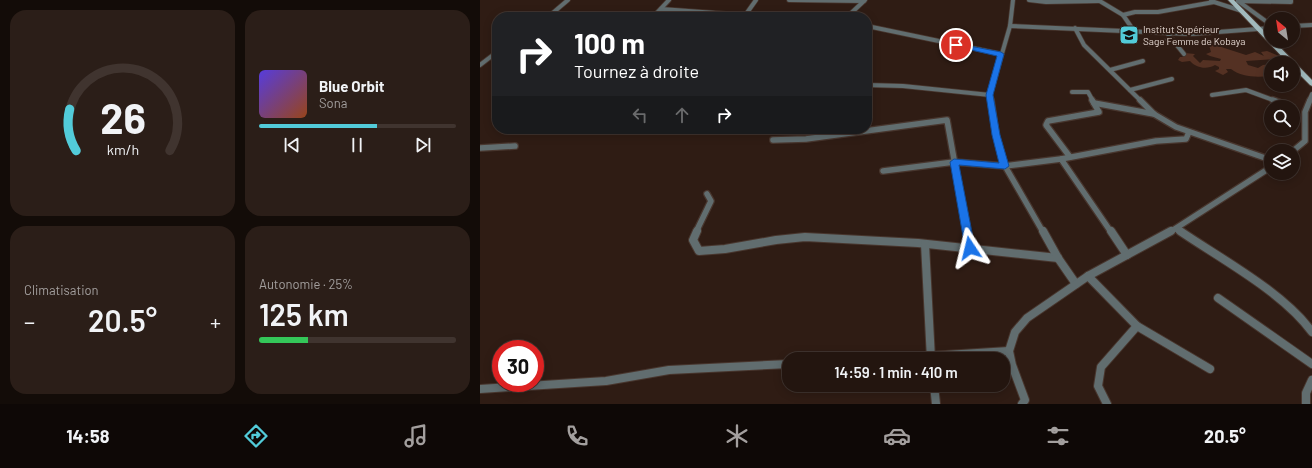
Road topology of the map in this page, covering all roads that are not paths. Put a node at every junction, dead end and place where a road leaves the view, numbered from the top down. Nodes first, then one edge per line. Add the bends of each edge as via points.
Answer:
1 (568, 0) edge
2 (669, 0) edge
3 (756, 0) edge
4 (789, 0) edge
5 (1013, 0) edge
6 (1029, 0) edge
7 (1098, 0) edge
8 (1209, 0) edge
9 (1231, 0) edge
10 (1237, 0) edge
11 (1291, 0) edge
12 (864, 1) edge
13 (1214, 2) junction
14 (661, 9) junction
15 (1242, 11) junction
16 (554, 12) edge
17 (658, 12) edge
18 (697, 12) edge
19 (747, 12) edge
20 (852, 12) edge
21 (1123, 15) junction
22 (1264, 20) edge
23 (1312, 25) edge
24 (1010, 26) junction
25 (1300, 26) edge
26 (872, 27) edge
27 (1075, 28) junction
28 (1260, 29) junction
29 (1264, 29) edge
30 (1134, 31) junction
31 (1167, 33) junction
32 (1173, 40) junction
33 (1149, 44) dead end
34 (1001, 54) junction
35 (1184, 54) dead end
36 (492, 56) edge
37 (1285, 56) edge
38 (1143, 61) dead end
39 (480, 65) edge
40 (1110, 70) junction
41 (1300, 72) edge
42 (1172, 79) dead end
43 (1312, 84) edge
44 (872, 85) edge
45 (1130, 90) junction
46 (1072, 92) dead end
47 (1212, 94) dead end
48 (1312, 94) edge
49 (990, 95) junction
50 (1274, 100) edge
51 (1094, 103) junction
52 (1300, 110) edge
53 (1305, 112) junction
54 (1154, 114) junction
55 (872, 129) edge
56 (1189, 132) junction
57 (838, 134) edge
58 (773, 140) dead end
59 (1300, 145) edge
60 (515, 146) dead end
61 (480, 148) edge
62 (1070, 157) junction
63 (1264, 157) edge
64 (1061, 159) junction
65 (954, 162) junction
66 (1005, 166) junction
67 (883, 171) dead end
68 (1264, 172) edge
69 (707, 194) dead end
70 (1176, 230) junction
71 (925, 244) junction
72 (970, 248) junction
73 (1127, 255) junction
74 (1058, 258) junction
75 (1088, 276) junction
76 (1076, 284) junction
77 (1218, 298) dead end
78 (1137, 326) junction
79 (1312, 332) edge
80 (1009, 351) junction
81 (931, 352) edge
82 (998, 352) edge
83 (782, 364) edge
84 (1312, 364) edge
85 (1210, 369) dead end
86 (1312, 380) edge
87 (480, 389) edge
88 (935, 392) edge
89 (936, 404) edge
90 (1022, 404) edge
91 (1107, 404) edge
92 (1306, 404) edge

1 - 16 street
2 - 14 street
3 - 19 street
4 - 12 street
5 - 24 street
6 - 7 street
7 - 21 street
8 - 13 street
9 - 15 main road
10 - 11 street
10 - 22 street
12 - 20 street
13 - 15 street
13 - 21 street
14 - 17 street
14 - 18 street
15 - 28 main road
21 - 30 street
23 - 25 street
24 - 27 street
24 - 34 street
26 - 34 street
27 - 30 street
27 - 40 street via 1084,45
28 - 29 street
28 - 31 street via 1208,34
28 - 37 main road
30 - 31 street
31 - 32 street
32 - 33 street
32 - 35 street
34 - 49 street
36 - 39 street
38 - 40 street
40 - 45 street
41 - 43 main road
42 - 45 street
44 - 49 street
45 - 54 street
46 - 51 street via 1088,92
47 - 50 street via 1246,90
48 - 53 street
49 - 66 street via 996,135
51 - 54 street
51 - 62 street via 1099,112 1048,120 1046,125
52 - 53 street
53 - 59 street via 1305,141
54 - 56 street
55 - 65 street via 947,120
56 - 62 street via 1186,139 1156,141
56 - 63 street
57 - 58 street via 806,139
60 - 61 street
62 - 64 street
64 - 66 street
64 - 73 street
65 - 66 street
65 - 67 street
65 - 72 street
66 - 74 street
68 - 70 street
69 - 71 street via 711,201 693,240 699,251 716,251 802,236
70 - 73 street
70 - 79 street via 1278,298 1304,320
71 - 72 street
71 - 81 street
72 - 74 street
73 - 75 street
74 - 76 street
75 - 76 street
75 - 78 street
76 - 80 street via 1027,318 1015,332
77 - 84 street
78 - 85 street
78 - 91 street via 1101,367 1098,386
80 - 82 street
80 - 90 street via 1025,400
83 - 87 street via 669,370 606,381
86 - 92 street via 1306,393
88 - 89 street

